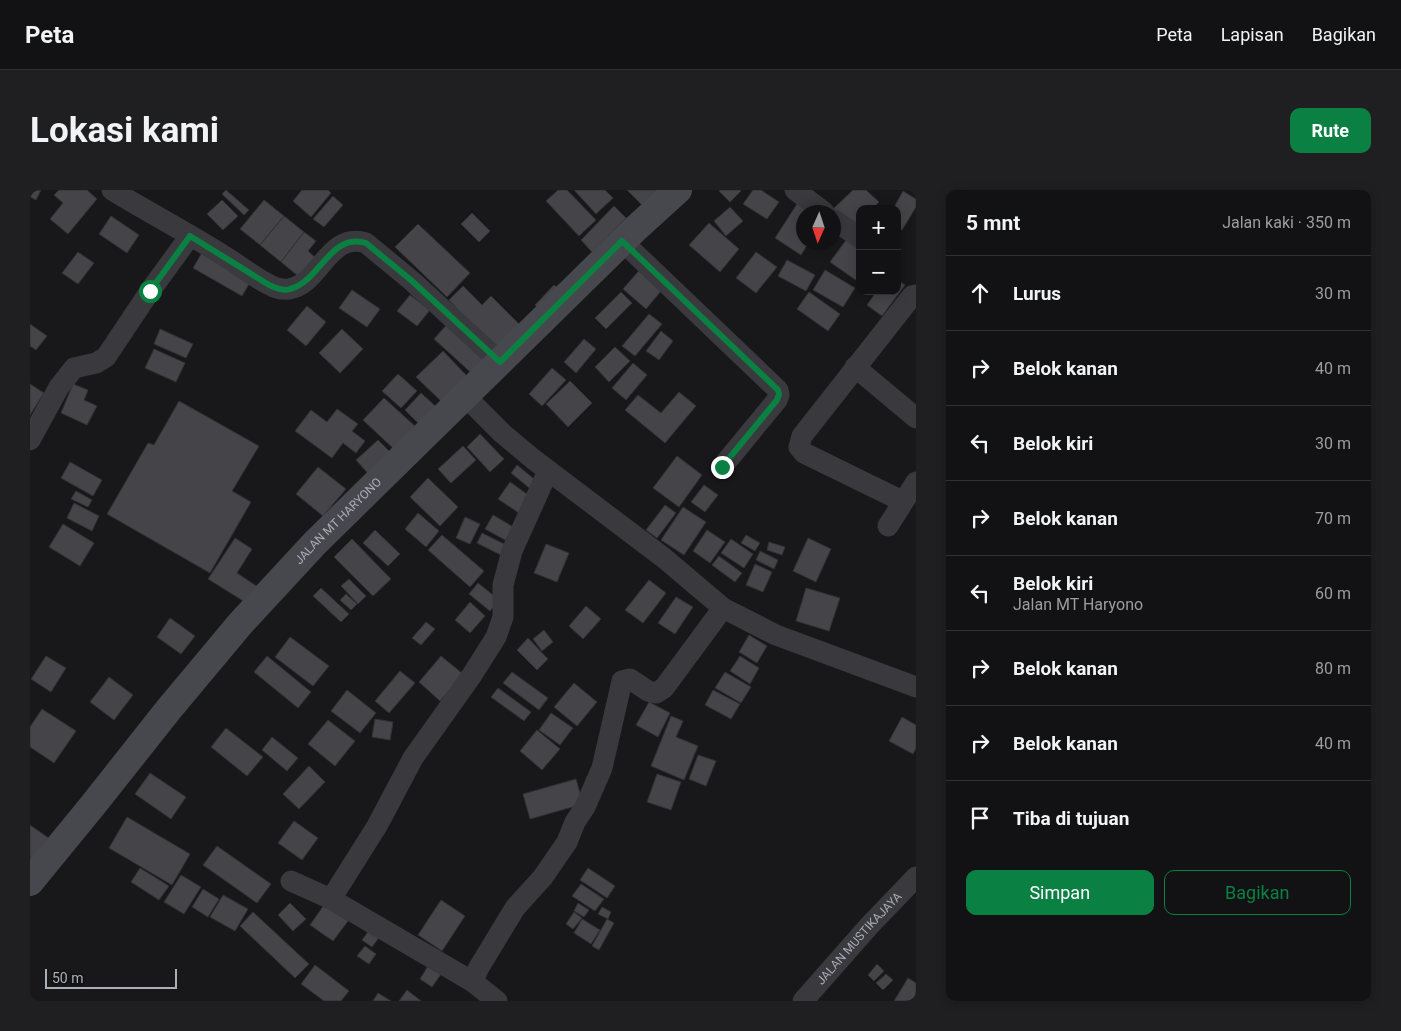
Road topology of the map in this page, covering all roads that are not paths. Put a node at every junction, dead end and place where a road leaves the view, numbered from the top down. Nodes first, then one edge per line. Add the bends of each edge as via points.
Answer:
1 (112, 190) edge
2 (678, 190) edge
3 (795, 190) edge
4 (815, 205) edge
5 (841, 225) edge
6 (856, 235) edge
7 (190, 236) junction
8 (622, 241) junction
9 (916, 296) edge
10 (500, 362) junction
11 (856, 367) junction
12 (464, 396) junction
13 (916, 418) edge
14 (30, 440) edge
15 (722, 467) dead end
16 (548, 471) junction
17 (916, 482) edge
18 (902, 502) junction
19 (888, 526) dead end
20 (723, 608) junction
21 (916, 687) edge
22 (916, 877) edge
23 (290, 881) dead end
24 (30, 882) edge
25 (331, 898) junction
26 (473, 982) junction
27 (497, 1001) edge
28 (803, 1001) edge

1 - 7 street
2 - 8 main road, JALAN MT HARYONO
3 - 4 street
5 - 6 street
7 - 10 street via 261,280 284,289 306,280 338,246 358,240 366,243
7 - 14 street via 106,357 74,368 66,377
8 - 10 main road, JALAN MT HARYONO
8 - 15 street via 778,390 777,400
9 - 11 street via 912,296
10 - 12 main road, JALAN MT HARYONO
11 - 13 street
11 - 18 street via 802,436 798,447
12 - 16 street
12 - 24 main road, JALAN MT HARYONO via 315,543 240,624
16 - 20 street via 664,558
16 - 25 street via 512,551 503,586 503,617 496,637 412,758 377,826
17 - 18 street
18 - 19 street
20 - 21 street via 776,635
20 - 26 street via 664,688 656,693 630,679 622,681 602,768 585,807 567,842 543,877 515,908
22 - 28 street, JALAN MUSTIKAJAYA
23 - 25 street
25 - 26 street
26 - 27 street

